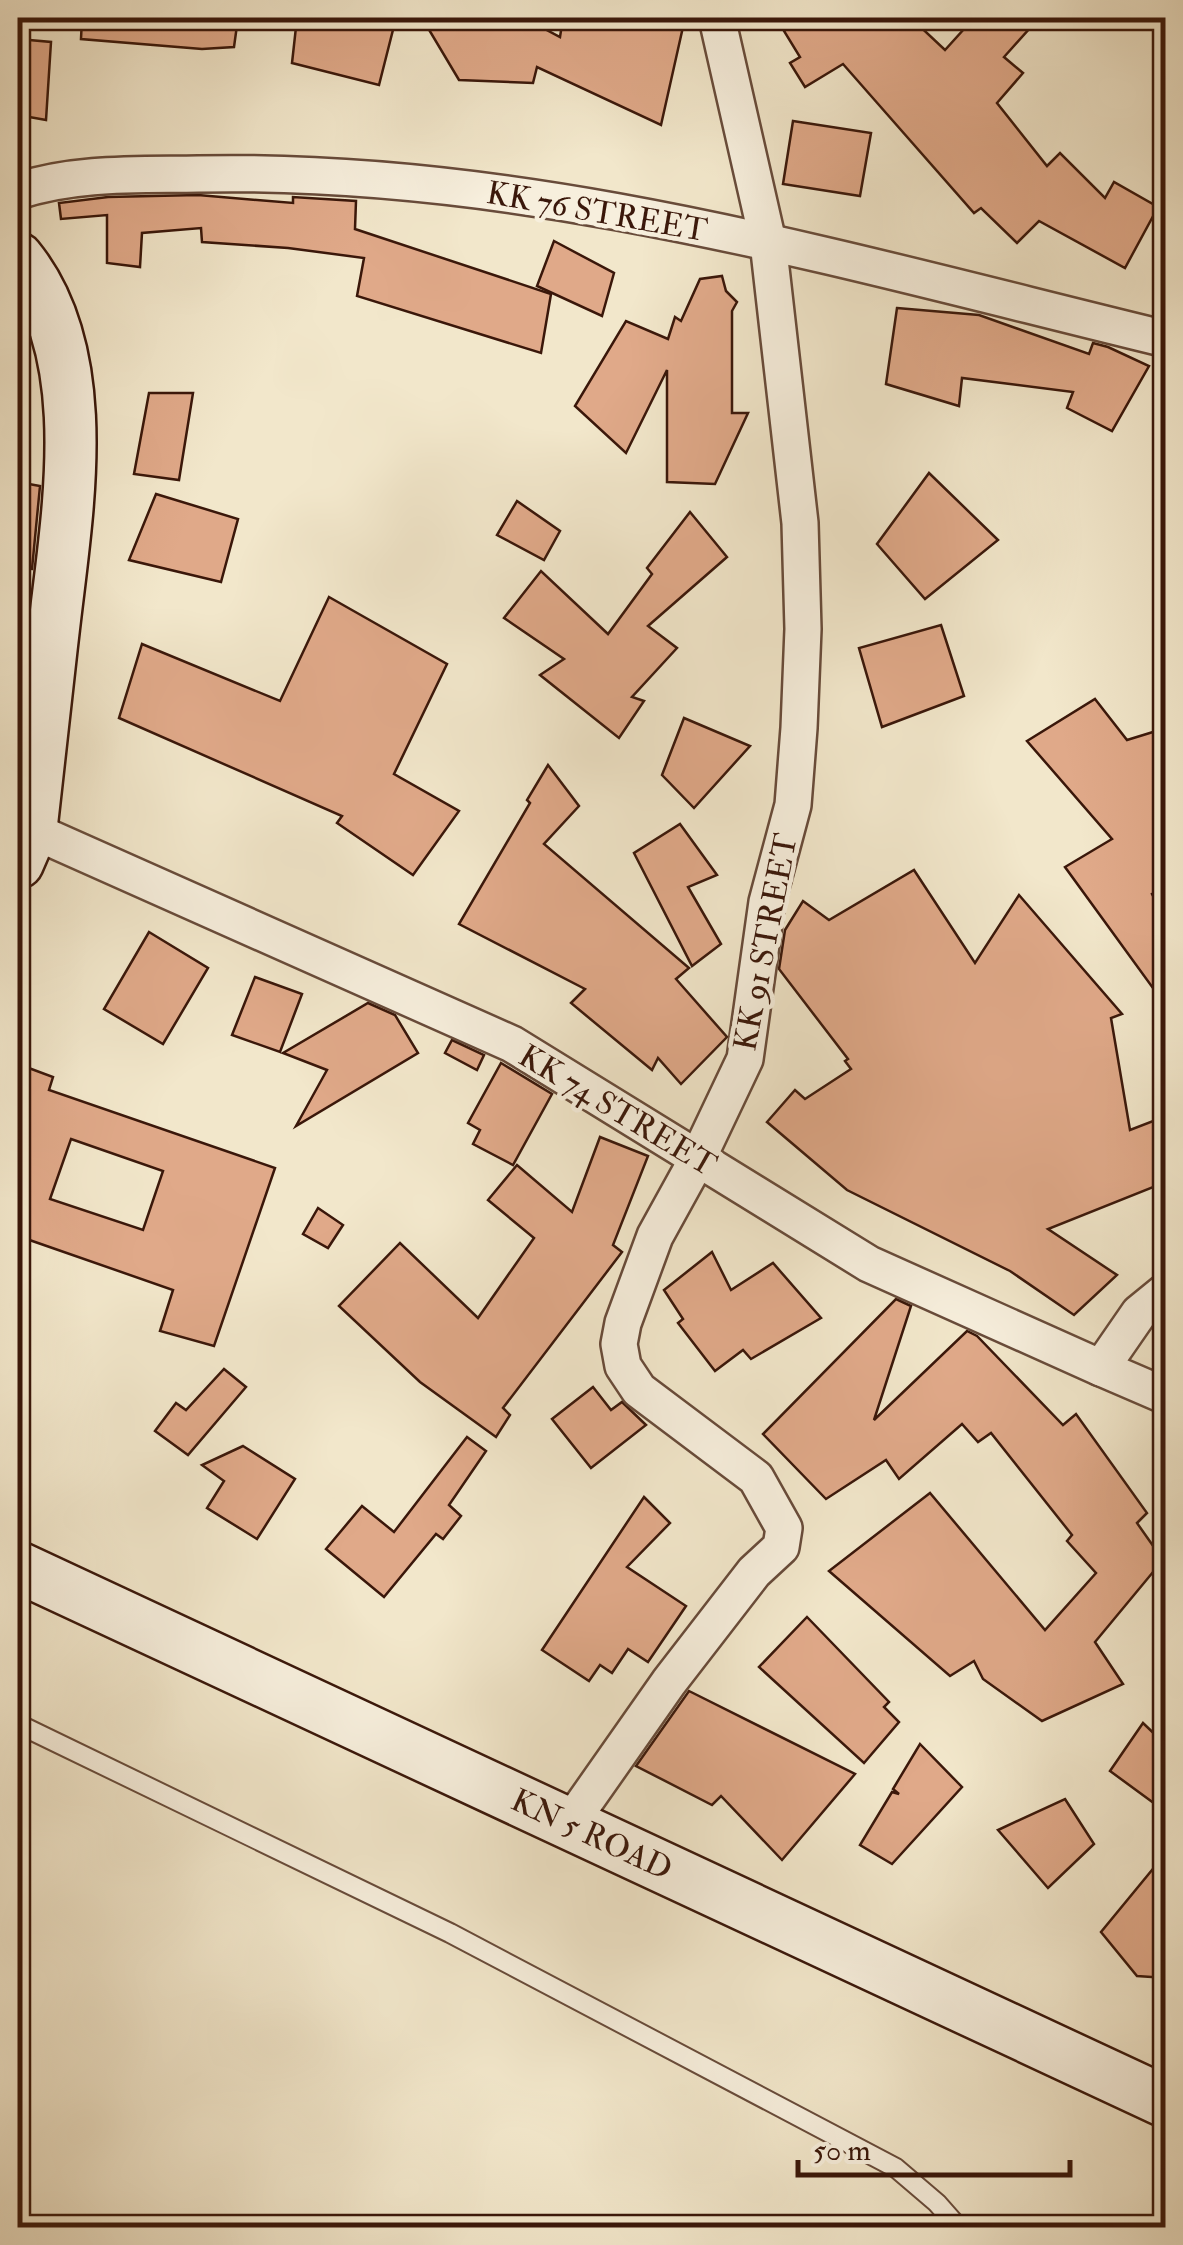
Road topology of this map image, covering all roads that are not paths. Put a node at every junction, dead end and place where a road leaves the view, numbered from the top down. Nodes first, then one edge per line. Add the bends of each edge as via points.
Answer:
1 (717, 18) edge
2 (18, 192) edge
3 (768, 242) junction
4 (18, 258) edge
5 (1166, 339) edge
6 (22, 840) edge
7 (698, 1158) junction
8 (1166, 1291) edge
9 (1101, 1368) junction
10 (1166, 1396) edge
11 (18, 1567) edge
12 (18, 1724) edge
13 (570, 1824) junction
14 (1166, 2102) edge
15 (959, 2228) edge

1 - 3 street, KK 91 STREET
2 - 3 street, KK 76 STREET via 92,176 389,178 588,205
3 - 5 street, KK 76 STREET
3 - 7 street, KK 91 STREET via 800,523 800,728 793,805 767,902 744,1059
4 - 6 main road via 52,317 69,394 70,485
6 - 7 street, KK 74 STREET via 512,1044
7 - 9 street, KK 74 STREET via 869,1264
7 - 13 street, KK 91 STREET via 655,1236 629,1306 619,1344 623,1366 639,1390 756,1478 784,1528 780,1547 669,1682
8 - 9 street via 1139,1313
9 - 10 street, KK 74 STREET
11 - 13 main road, KN 5 ROAD
12 - 15 lane via 450,1933 896,2168
13 - 14 main road, KN 5 ROAD

